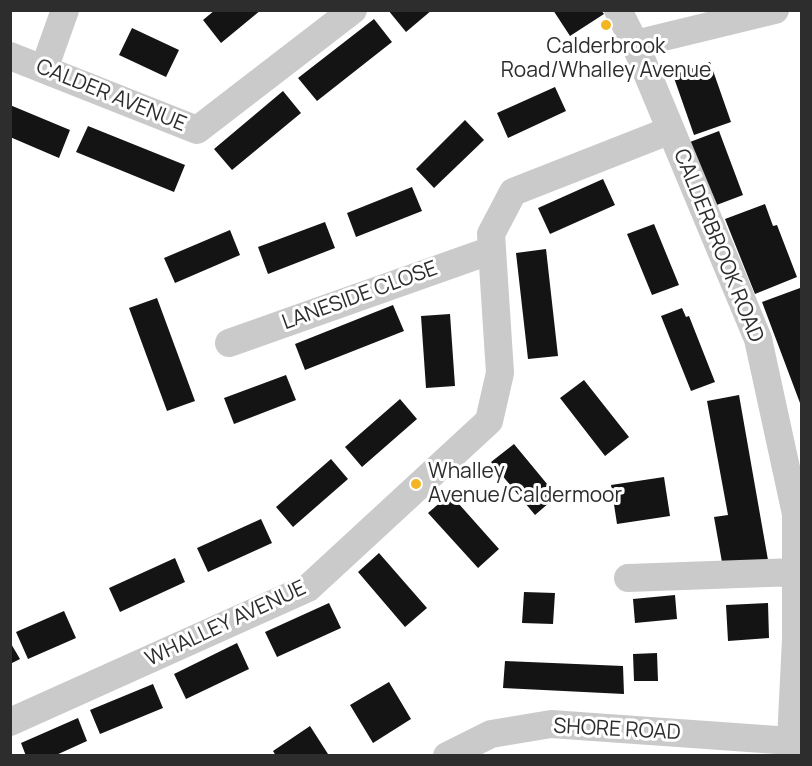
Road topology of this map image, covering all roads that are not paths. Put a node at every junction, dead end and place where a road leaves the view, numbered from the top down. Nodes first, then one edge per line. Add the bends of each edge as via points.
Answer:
1 (65, 10) edge
2 (353, 10) edge
3 (618, 10) edge
4 (775, 10) edge
5 (635, 44) junction
6 (10, 56) edge
7 (44, 69) junction
8 (671, 130) junction
9 (492, 250) junction
10 (229, 343) dead end
11 (796, 573) junction
12 (628, 578) dead end
13 (10, 722) edge
14 (795, 747) edge
15 (447, 756) edge

1 - 7 street
2 - 7 street, CALDER AVENUE via 197,130
3 - 5 street, CALDERBROOK ROAD
4 - 5 street
5 - 8 street, CALDERBROOK ROAD
6 - 7 street, CALDER AVENUE
8 - 9 street, WHALLEY AVENUE via 513,192 490,234
8 - 11 street, CALDERBROOK ROAD via 758,339 796,514
9 - 10 street, LANESIDE CLOSE
9 - 13 street, WHALLEY AVENUE via 500,372 489,421 308,588
11 - 12 street
11 - 14 street, CALDERBROOK ROAD
14 - 15 street, SHORE ROAD via 551,724 491,734

